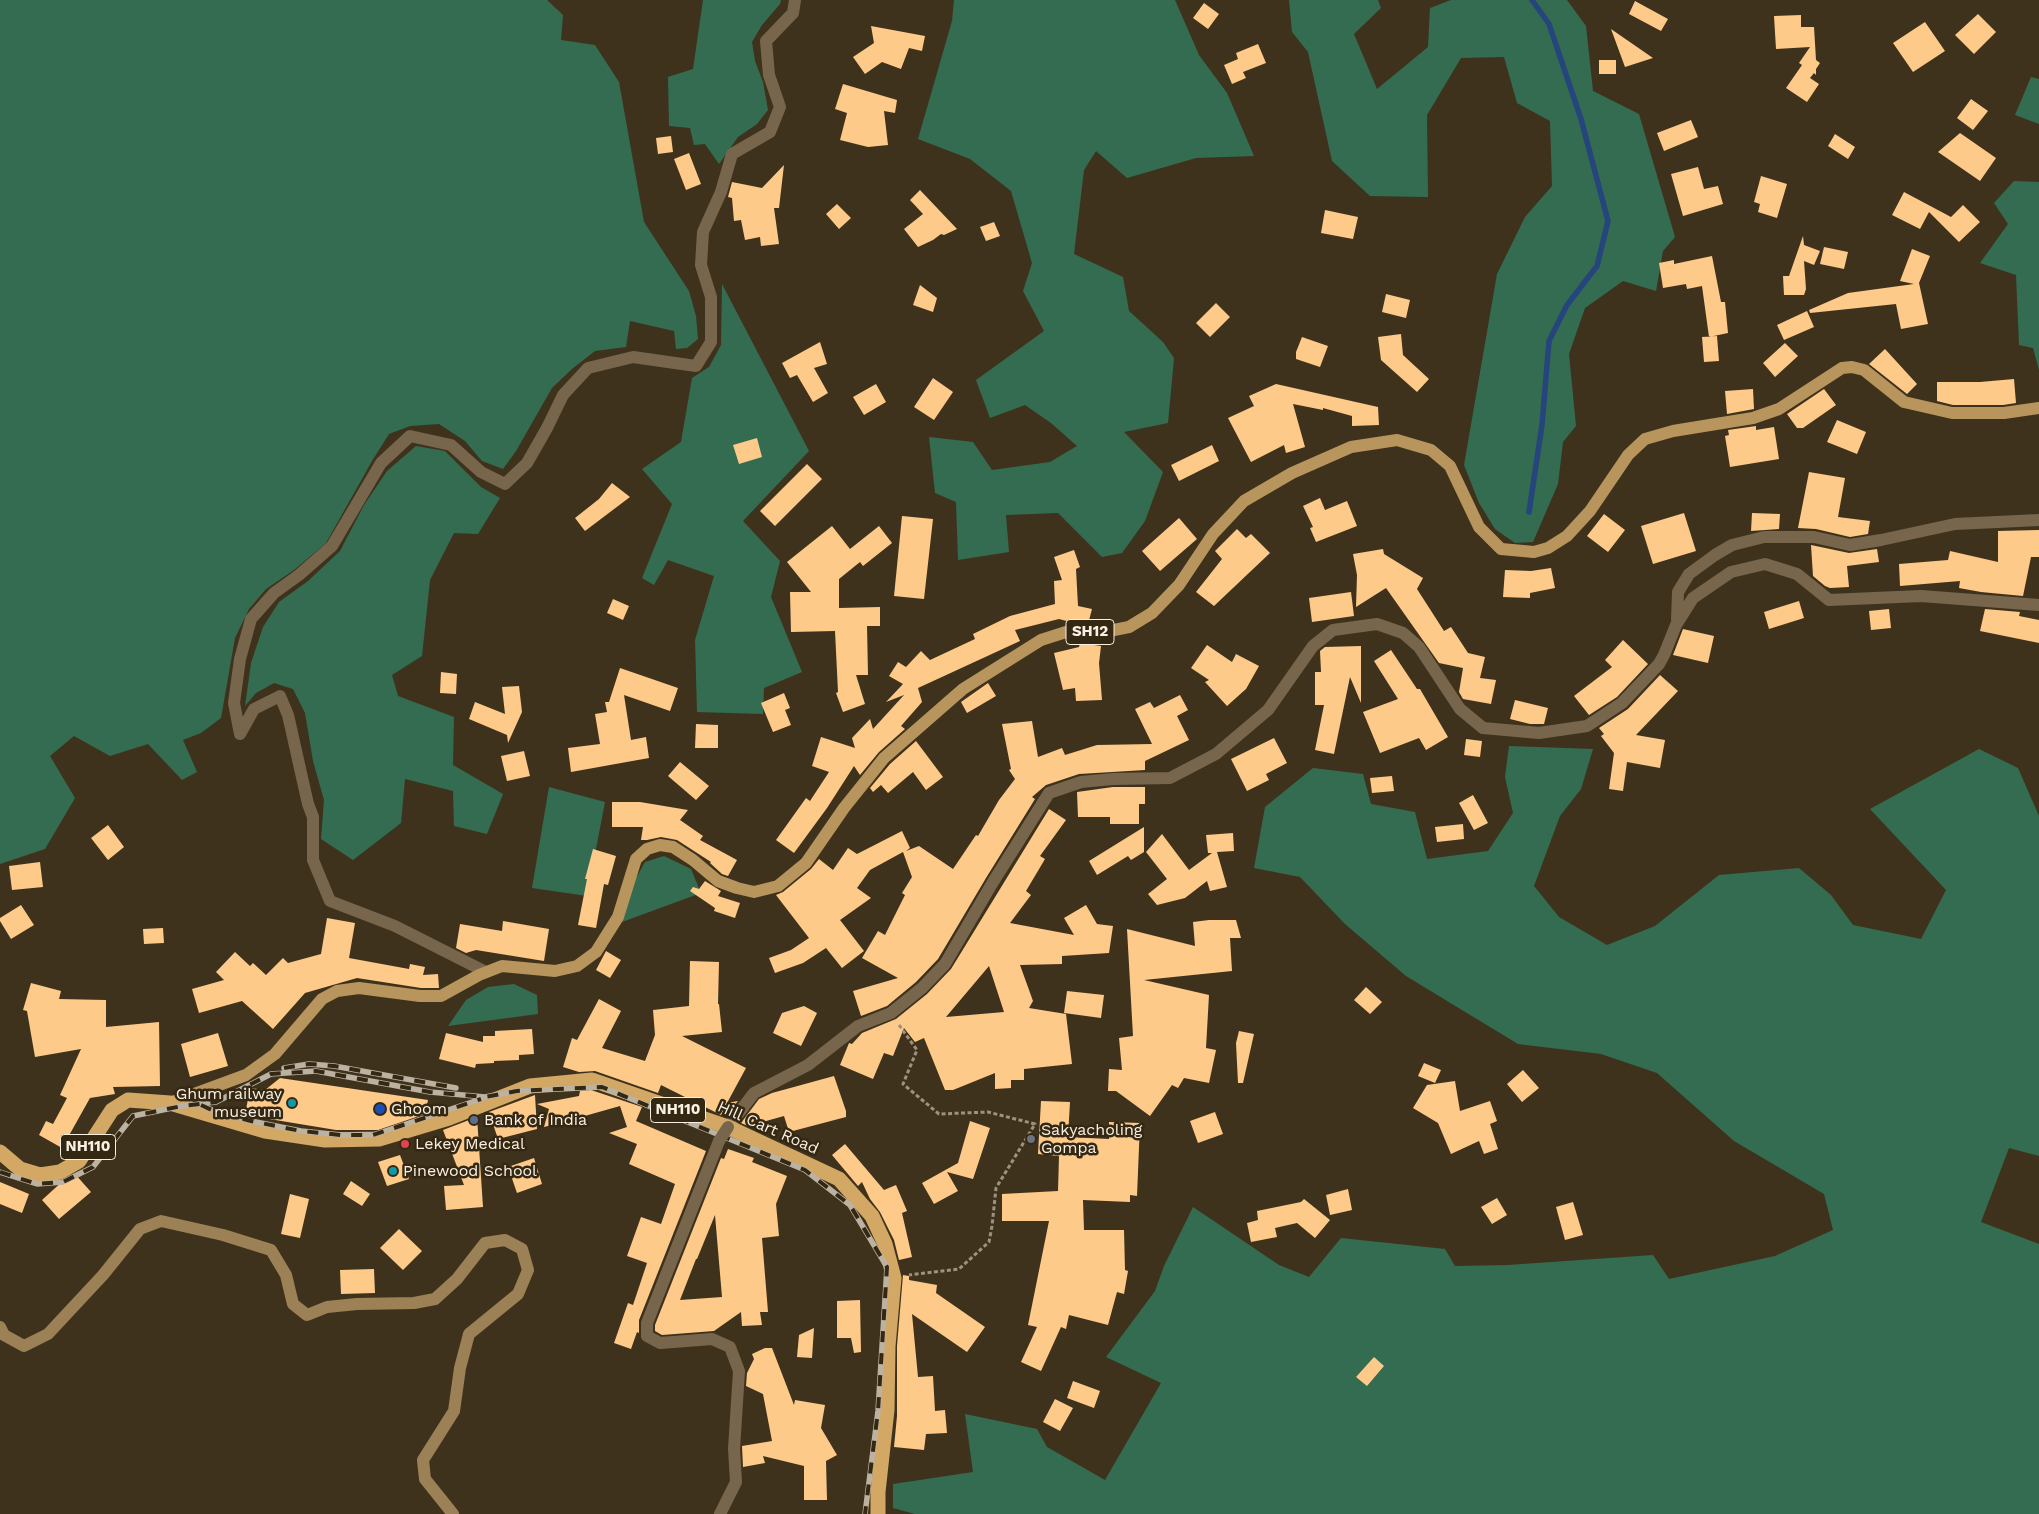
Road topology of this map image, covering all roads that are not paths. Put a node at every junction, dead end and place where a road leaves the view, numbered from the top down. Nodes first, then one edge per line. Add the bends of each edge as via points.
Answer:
1 (795, 0) edge
2 (2039, 408) edge
3 (2039, 520) edge
4 (2039, 605) edge
5 (1676, 625) junction
6 (486, 972) junction
7 (170, 1103) junction
8 (728, 1127) junction
9 (0, 1152) edge
10 (0, 1327) edge
11 (452, 1514) edge
12 (720, 1514) edge
13 (878, 1514) edge

1 - 6 street via 793,13 766,41 769,75 780,107 770,132 732,154 722,192 703,232 701,265 711,297 712,342 696,366 633,357 588,368 563,395 527,463 505,484 481,472 451,445 410,436 381,463 332,546 300,576 274,593 251,619 240,659 234,703 240,734 254,709 280,696 313,817 313,860 330,901 395,926
2 - 6 main road, SH12 via 2004,413 1952,413 1904,402 1864,370 1842,368 1779,409 1753,418 1672,431 1645,439 1628,455 1590,511 1567,536 1548,548 1534,552 1501,549 1479,527 1450,466 1431,450 1397,440 1351,447 1292,473 1244,501 1213,534 1179,585 1152,613 1129,627 1104,632 1066,632 1041,640 963,689 884,758 806,863 778,886 754,892 737,888 718,881 673,847 660,844 647,849 636,859 618,917 596,952 577,966 555,971 502,966
3 - 5 street via 1955,524 1850,544 1814,537 1764,537 1732,545 1689,574 1678,592
4 - 5 street via 1921,596 1829,600 1797,574 1765,564 1731,572 1693,598
5 - 8 street via 1659,664 1622,703 1588,726 1539,733 1483,728 1460,709 1419,647 1403,633 1377,624 1333,630 1313,646 1268,710 1216,754 1170,778 1080,782 1049,793 945,964 922,988 891,1013 858,1026 808,1065 754,1093
6 - 7 main road, SH12 via 441,996 359,988 337,991 322,999 275,1054 246,1075
7 - 8 highway, Hill Cart Road / NH110 via 265,1131 326,1140 379,1139 449,1118 530,1086 592,1080
7 - 9 highway, Hill Cart Road / NH110 via 128,1100 112,1110 79,1160 60,1172 40,1175 20,1170
8 - 12 street, bridge via 719,1141 647,1323 647,1336 660,1343 712,1339 730,1347 740,1371 734,1449 736,1482
8 - 13 highway, Hill Cart Road / NH110 via 839,1179 872,1216 885,1244 894,1278
10 - 11 main road via 4,1335 24,1346 48,1334 140,1229 161,1221 271,1250 286,1275 293,1304 307,1315 327,1307 414,1304 435,1299 457,1279 485,1242 505,1240 522,1249 528,1270 518,1294 470,1334 460,1368 454,1411 422,1460 425,1479

